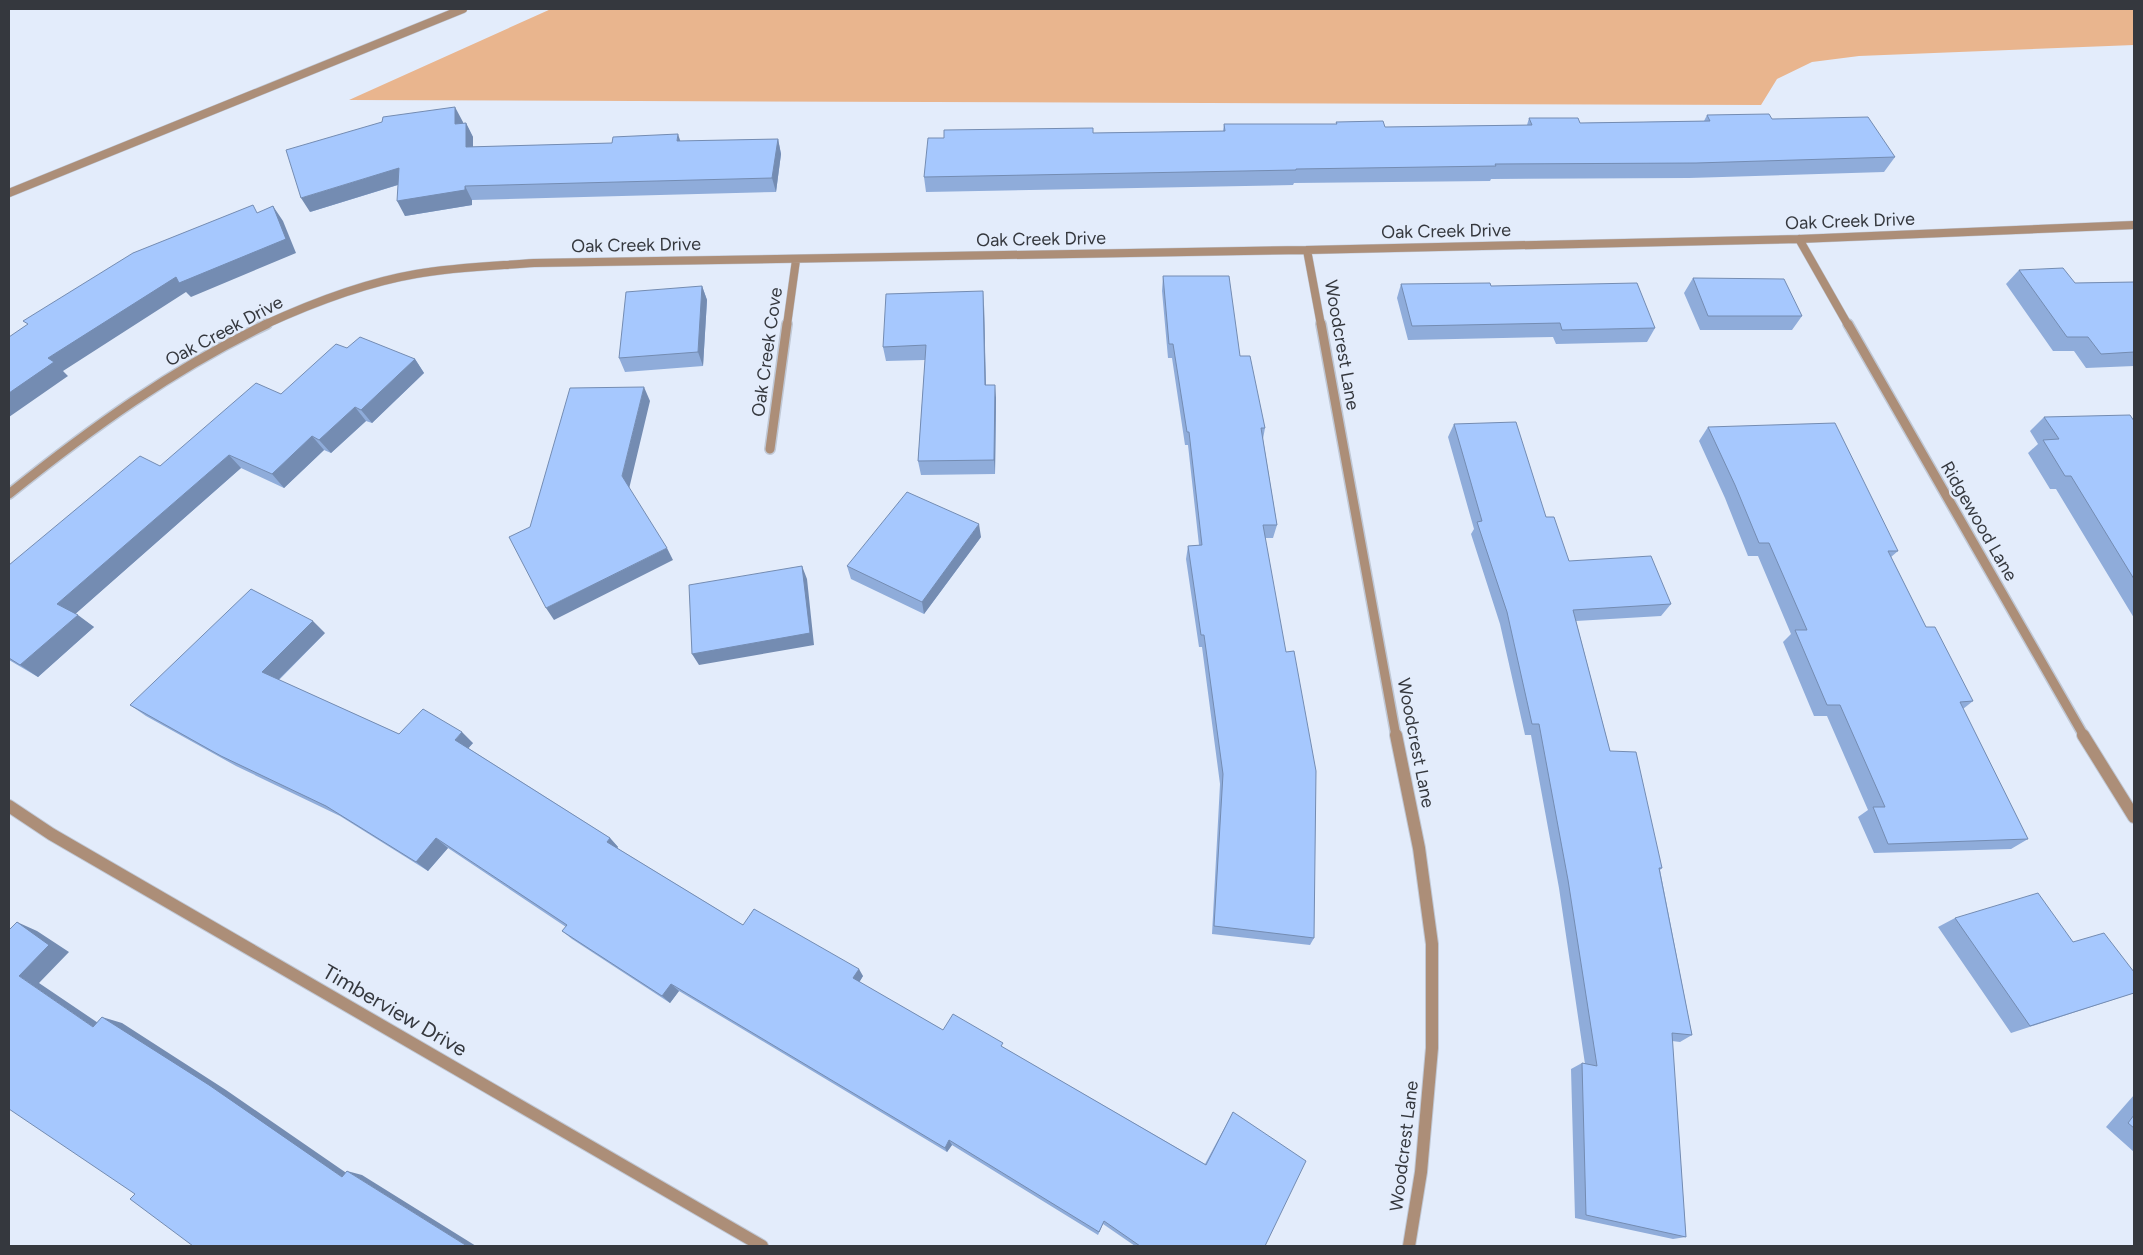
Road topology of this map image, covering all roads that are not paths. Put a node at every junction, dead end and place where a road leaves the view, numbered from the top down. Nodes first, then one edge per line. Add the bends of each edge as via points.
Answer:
1 (461, 9) edge
2 (9, 193) edge
3 (2134, 226) edge
4 (1799, 239) junction
5 (1307, 250) junction
6 (796, 260) junction
7 (770, 450) dead end
8 (9, 494) edge
9 (9, 806) edge
10 (2134, 817) edge
11 (762, 1246) edge
12 (1409, 1246) edge

1 - 2 street
3 - 4 street, Oak Creek Drive
4 - 5 street, Oak Creek Drive
4 - 10 street, Ridgewood Lane via 2096,758
5 - 6 street, Oak Creek Drive
5 - 12 street, Woodcrest Lane via 1419,848 1432,944 1432,1048 1421,1172
6 - 7 street, Oak Creek Cove
6 - 8 street, Oak Creek Drive via 534,263 452,269 377,282 298,310 204,357 119,409
9 - 11 street, Timberview Drive via 60,839

